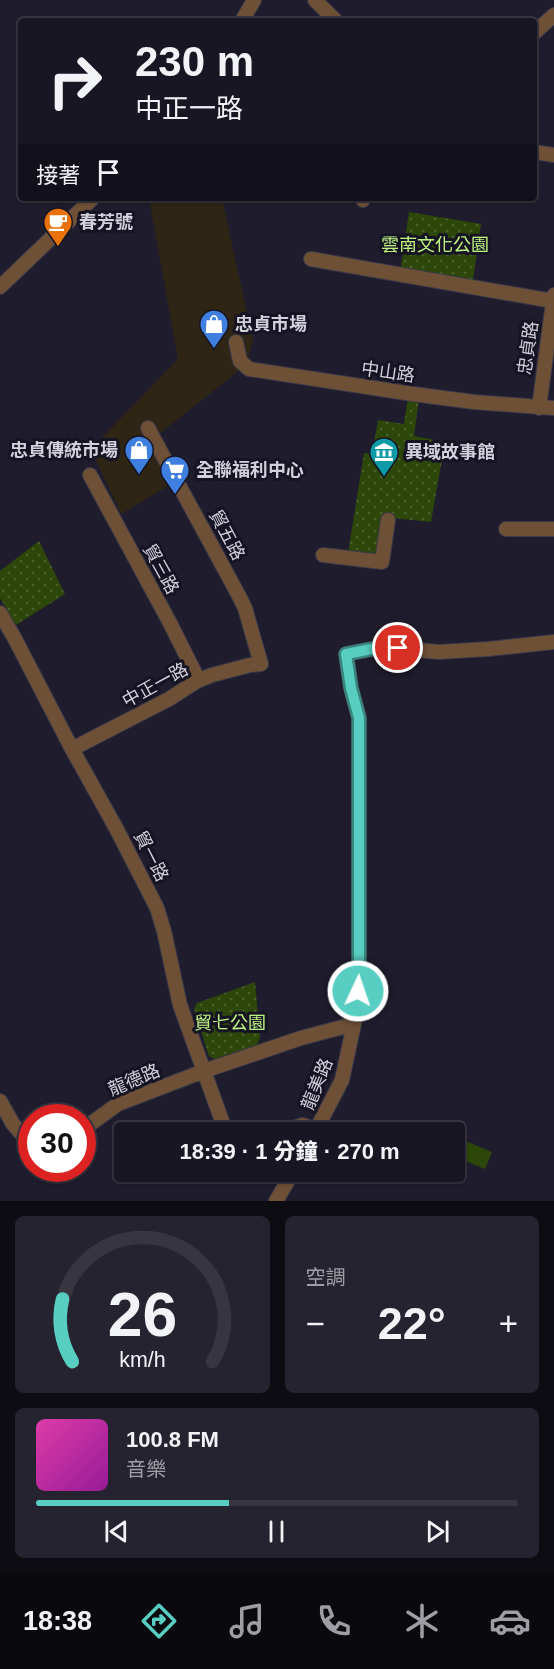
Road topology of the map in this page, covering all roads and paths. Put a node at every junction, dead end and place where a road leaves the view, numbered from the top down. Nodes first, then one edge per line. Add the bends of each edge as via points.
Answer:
1 (254, 0) edge
2 (315, 0) edge
3 (554, 15) edge
4 (244, 18) edge
5 (333, 18) edge
6 (537, 30) edge
7 (537, 152) edge
8 (554, 154) edge
9 (90, 201) edge
10 (311, 259) dead end
11 (0, 287) edge
12 (553, 297) edge
13 (236, 342) dead end
14 (538, 408) junction
15 (554, 408) edge
16 (148, 428) dead end
17 (90, 476) dead end
18 (388, 520) dead end
19 (506, 529) dead end
20 (554, 529) edge
21 (323, 555) dead end
22 (0, 613) edge
23 (554, 642) edge
24 (261, 664) joint
25 (197, 681) junction
26 (72, 749) junction
27 (354, 1024) junction
28 (204, 1071) junction
29 (0, 1101) edge
30 (96, 1120) edge
31 (222, 1122) edge
32 (321, 1122) edge
33 (18, 1130) edge
34 (287, 1182) edge
35 (276, 1201) edge

1 - 4 street
2 - 5 street
3 - 6 street
7 - 8 street
9 - 11 street
10 - 12 street
12 - 14 street, 忠貞路
13 - 14 street, 中山路 via 240,361 249,369
14 - 15 street, 中山路
16 - 24 street, 貿五路 via 245,608
17 - 25 street, 貿三路
18 - 21 street via 382,562
19 - 20 street
22 - 26 street, 貿一路
23 - 27 street, 龍美路 via 439,652 382,647 346,654 359,718 359,974
24 - 25 street, 中正一路
25 - 26 street, 中正一路
26 - 28 street, 貿一路 via 157,908 180,1005
27 - 28 street, 龍德路
27 - 32 street, 龍美路 via 342,1080
28 - 30 street, 龍德路 via 118,1104
28 - 31 street, 貿一路
29 - 33 street
34 - 35 street

